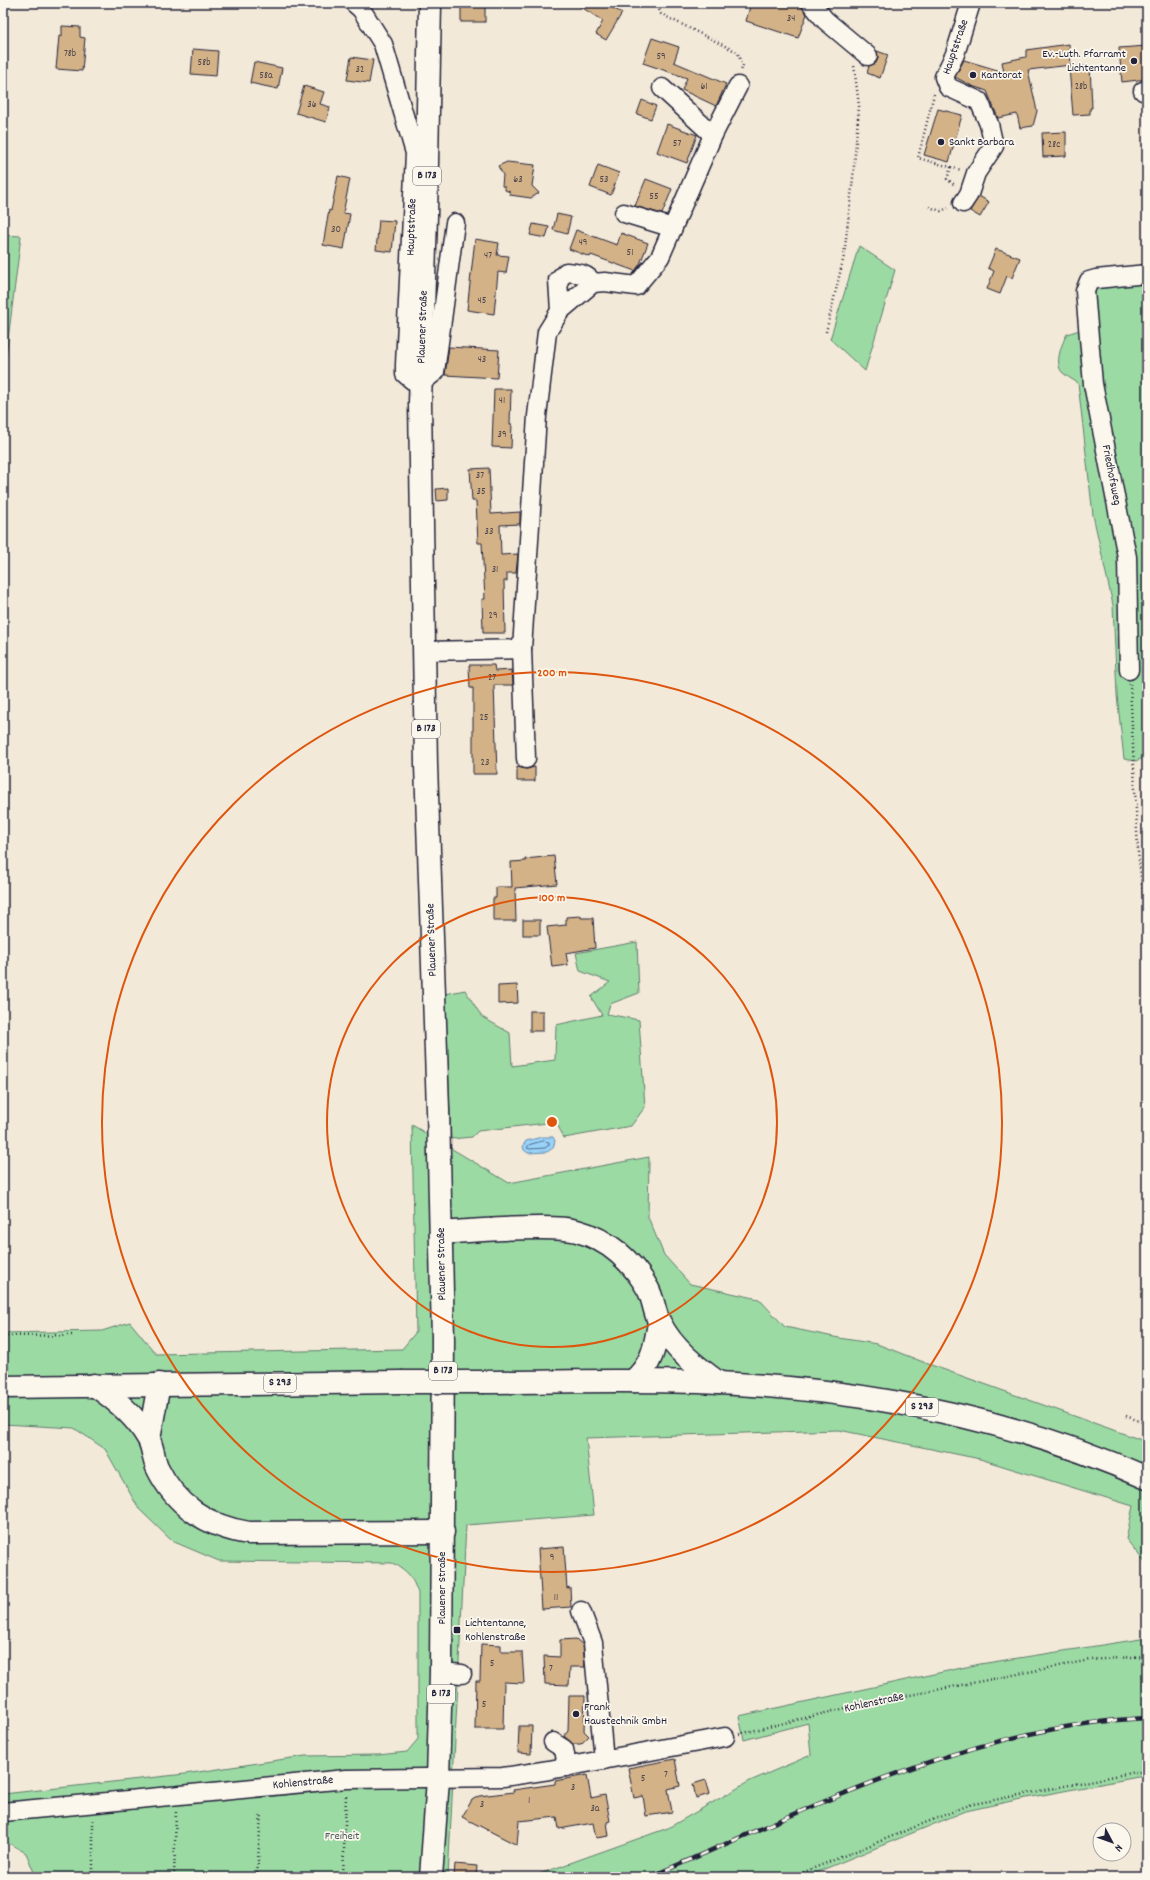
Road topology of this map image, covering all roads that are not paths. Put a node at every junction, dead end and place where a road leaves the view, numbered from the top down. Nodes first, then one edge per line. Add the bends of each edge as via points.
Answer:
1 (354, 3) edge
2 (430, 3) edge
3 (811, 3) edge
4 (970, 3) edge
5 (868, 56) dead end
6 (738, 86) road end
7 (662, 88) dead end
8 (713, 135) junction
9 (963, 203) dead end
10 (624, 213) dead end
11 (455, 223) dead end
12 (673, 228) junction
13 (1147, 274) edge
14 (593, 283) junction
15 (560, 311) junction
16 (421, 383) junction
17 (522, 649) junction
18 (424, 651) junction
19 (1129, 670) road end
20 (526, 759) dead end
21 (441, 1233) junction
22 (659, 1323) junction
23 (633, 1381) junction
24 (719, 1383) junction
25 (159, 1384) junction
26 (94, 1385) junction
27 (3, 1387) edge
28 (149, 1439) junction
29 (1147, 1478) edge
30 (443, 1532) junction
31 (581, 1611) dead end
32 (725, 1737) road end
33 (553, 1742) dead end
34 (604, 1760) junction
35 (567, 1767) junction
36 (438, 1779) junction
37 (3, 1812) edge
38 (431, 1877) edge

1 - 16 street, Hauptstraße via 361,9 383,44 415,152 405,374
2 - 16 main road, Plauener Straße / B 173
3 - 5 street via 825,20
4 - 9 street, Hauptstraße via 955,54 944,77 948,88 979,101 989,124 994,146 976,173
6 - 8 street
7 - 8 street
8 - 12 street
10 - 12 street
11 - 16 street via 435,372
12 - 14 street via 660,257 636,286
13 - 19 street, Friedhofsweg via 1096,279 1089,281 1084,290 1093,384 1127,557
14 - 15 street
14 - 15 street via 581,273 566,272 558,280
15 - 17 street via 547,332 537,416
16 - 18 main road, Plauener Straße / B 173
17 - 18 street
17 - 20 street
18 - 21 main road, Plauener Straße / B 173
21 - 22 main road via 557,1228 576,1230 595,1237 617,1251 640,1277 651,1298
21 - 30 main road, Plauener Straße / B 173
22 - 23 main road via 650,1363
22 - 24 main road via 684,1355
23 - 24 main road, S 293
23 - 25 main road, S 293, bridge
24 - 29 main road, S 293 via 864,1397 944,1411 1018,1431
25 - 26 main road, S 293
25 - 28 main road
26 - 27 main road, S 293
26 - 28 main road via 114,1398
28 - 30 main road via 156,1465 165,1483 179,1500 195,1514 231,1530 272,1534
30 - 36 main road, Plauener Straße / B 173 via 452,1673
31 - 34 street via 593,1643
32 - 34 street, Kohlenstraße
33 - 35 street via 564,1749
34 - 35 street, Kohlenstraße
35 - 36 street, Kohlenstraße via 504,1777
36 - 37 street, Kohlenstraße via 346,1779
36 - 38 main road, Plauener Straße / B 173

